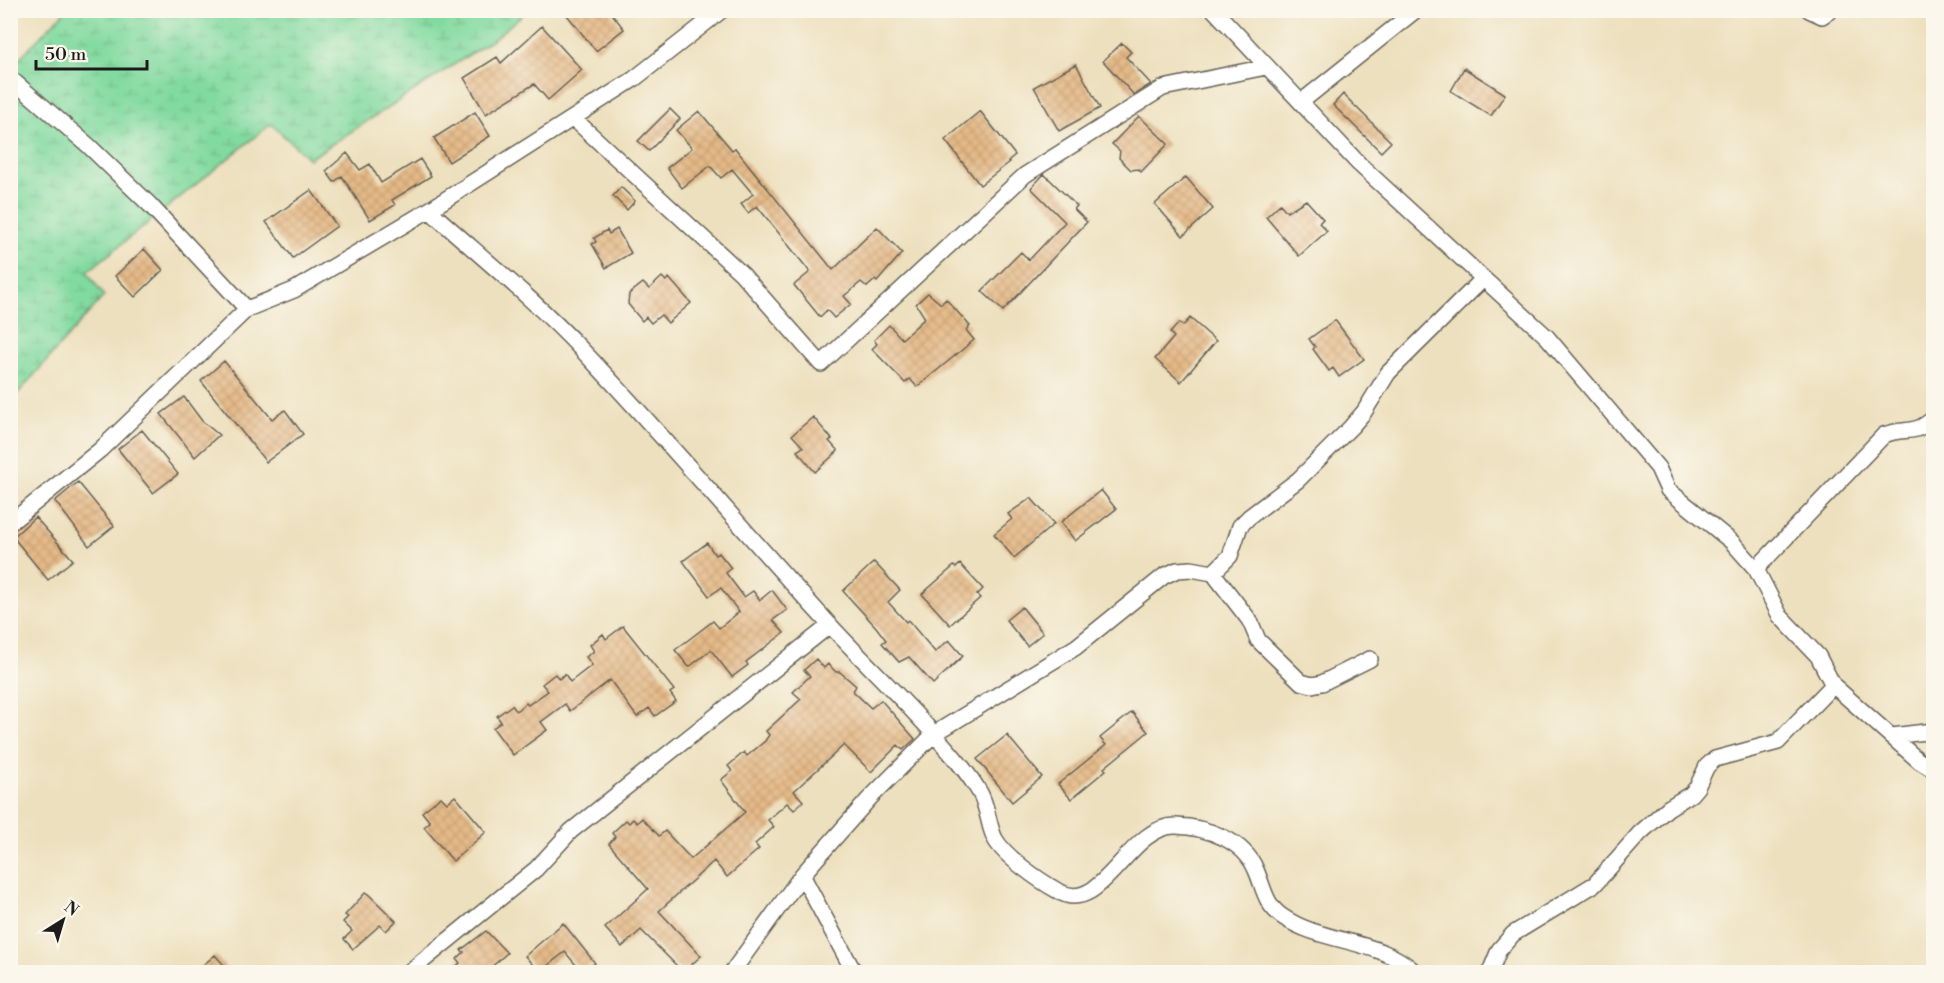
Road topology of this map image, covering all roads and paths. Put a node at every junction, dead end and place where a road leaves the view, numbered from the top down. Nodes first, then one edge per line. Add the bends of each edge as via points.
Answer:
1 (722, 10) edge
2 (1214, 10) edge
3 (1416, 10) edge
4 (1809, 10) edge
5 (1831, 10) edge
6 (1266, 67) junction
7 (10, 78) edge
8 (1301, 102) junction
9 (573, 118) junction
10 (429, 210) junction
11 (1482, 280) junction
12 (247, 309) junction
13 (1934, 418) edge
14 (10, 523) edge
15 (1756, 569) junction
16 (1213, 573) junction
17 (830, 625) junction
18 (1371, 659) dead end
19 (1833, 685) junction
20 (1934, 731) edge
21 (934, 734) junction
22 (1892, 736) junction
23 (1934, 770) edge
24 (802, 875) junction
25 (409, 972) edge
26 (732, 972) edge
27 (854, 972) edge
28 (1415, 972) edge
29 (1490, 972) edge

1 - 9 street via 634,79
2 - 6 street
3 - 8 street
4 - 5 street via 1822,16
6 - 8 street
6 - 9 street via 1163,88 1025,175 821,364 742,274
7 - 12 street via 150,205
8 - 11 street via 1359,164
9 - 10 street
10 - 12 street via 294,290
10 - 17 street via 581,349
11 - 15 street via 1547,337 1658,468 1668,490 1732,542
11 - 16 street via 1388,373 1351,427 1298,480 1249,516 1240,526 1230,556
12 - 14 street via 100,450
13 - 15 street via 1914,431 1884,435
15 - 19 street via 1780,616 1818,656
16 - 18 street via 1250,621 1258,640 1301,682 1322,683
16 - 21 street via 1191,568 1164,576 1076,647
17 - 21 street
17 - 25 street via 571,831 536,869
19 - 22 street
19 - 29 street via 1778,742 1715,759 1691,794 1640,833 1595,884 1513,934 1499,950
20 - 22 street
21 - 24 street via 869,799
21 - 28 street via 982,796 994,837 1004,852 1061,894 1076,897 1088,893 1146,834 1159,828 1175,826 1206,831 1243,850 1255,866 1272,909 1284,918 1300,927 1386,952
22 - 23 street via 1918,761
24 - 26 street
24 - 27 street

